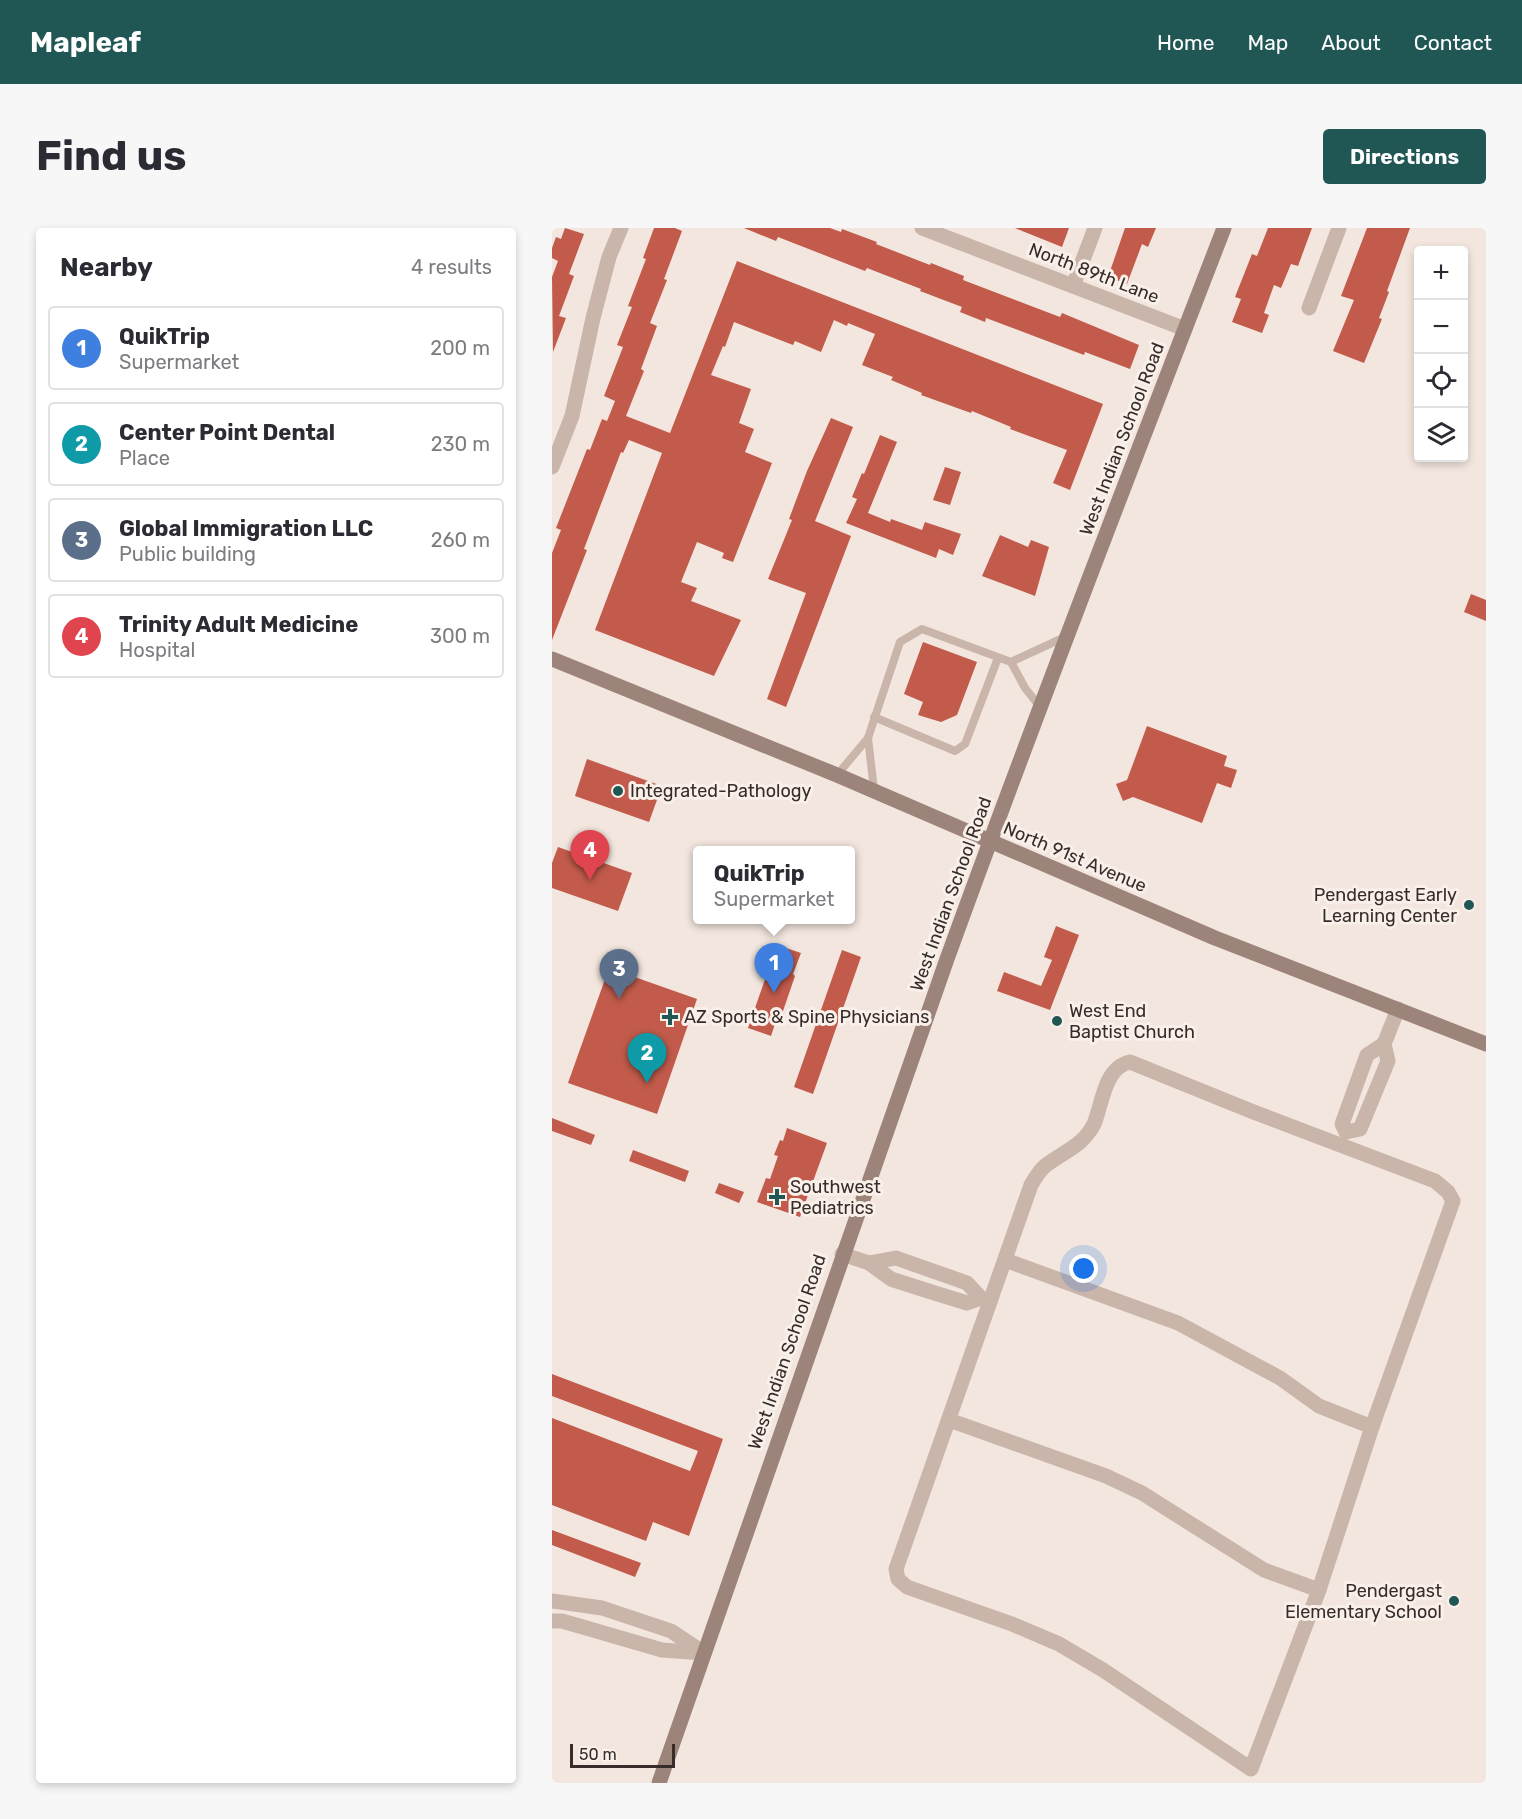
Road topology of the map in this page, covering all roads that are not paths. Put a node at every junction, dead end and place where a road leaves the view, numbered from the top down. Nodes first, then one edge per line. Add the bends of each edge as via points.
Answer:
1 (621, 228) edge
2 (922, 228) edge
3 (1095, 228) edge
4 (1224, 228) edge
5 (1339, 228) edge
6 (1073, 286) junction
7 (1309, 308) dead end
8 (1185, 329) junction
9 (552, 467) edge
10 (1066, 636) junction
11 (998, 658) junction
12 (552, 659) edge
13 (1011, 662) junction
14 (1041, 708) junction
15 (874, 717) junction
16 (868, 738) junction
17 (837, 775) junction
18 (875, 792) junction
19 (991, 842) junction
20 (1398, 1009) junction
21 (1384, 1044) junction
22 (1486, 1044) edge
23 (1343, 1139) junction
24 (842, 1254) junction
25 (1005, 1260) junction
26 (869, 1263) junction
27 (930, 1270) junction
28 (925, 1290) junction
29 (986, 1299) junction
30 (949, 1420) junction
31 (1372, 1427) junction
32 (1319, 1590) junction
33 (552, 1601) edge
34 (552, 1621) edge
35 (704, 1653) junction
36 (658, 1783) edge

1 - 9 street via 593,318 572,416
2 - 6 street, North 89th Lane
3 - 6 street
4 - 8 main road, West Indian School Road
5 - 7 street
6 - 8 street, North 89th Lane
8 - 10 main road, West Indian School Road
10 - 13 lane
10 - 14 main road, West Indian School Road
11 - 13 lane
11 - 15 lane via 922,629 900,642
11 - 15 lane via 965,744 955,751
12 - 17 main road, North 91st Avenue
13 - 14 lane
14 - 19 main road, West Indian School Road
15 - 16 lane
16 - 17 lane
16 - 18 lane
17 - 18 main road, North 91st Avenue
18 - 19 main road, North 91st Avenue
19 - 20 main road, North 91st Avenue via 1215,938
19 - 24 main road, West Indian School Road
20 - 21 street
20 - 22 main road, North 91st Avenue
21 - 23 street via 1367,1055 1341,1124
21 - 23 street via 1388,1061 1360,1129
23 - 25 street via 1130,1062 1120,1065 1111,1076 1082,1143 1042,1168 1030,1185
23 - 31 street via 1435,1181 1453,1201
24 - 26 street
24 - 35 main road, West Indian School Road
25 - 29 street
25 - 31 street via 1178,1323 1280,1378 1319,1406
26 - 27 street via 896,1258
26 - 28 street via 891,1279
27 - 28 street
27 - 29 street via 967,1283
28 - 29 street via 967,1303
29 - 30 street
30 - 32 street via 1106,1476 1142,1493 1264,1570
30 - 32 street via 896,1569 898,1579 907,1587 1059,1644 1251,1769
31 - 32 street
33 - 35 street via 602,1608 671,1630
34 - 35 street via 662,1650
35 - 36 main road, West Indian School Road

